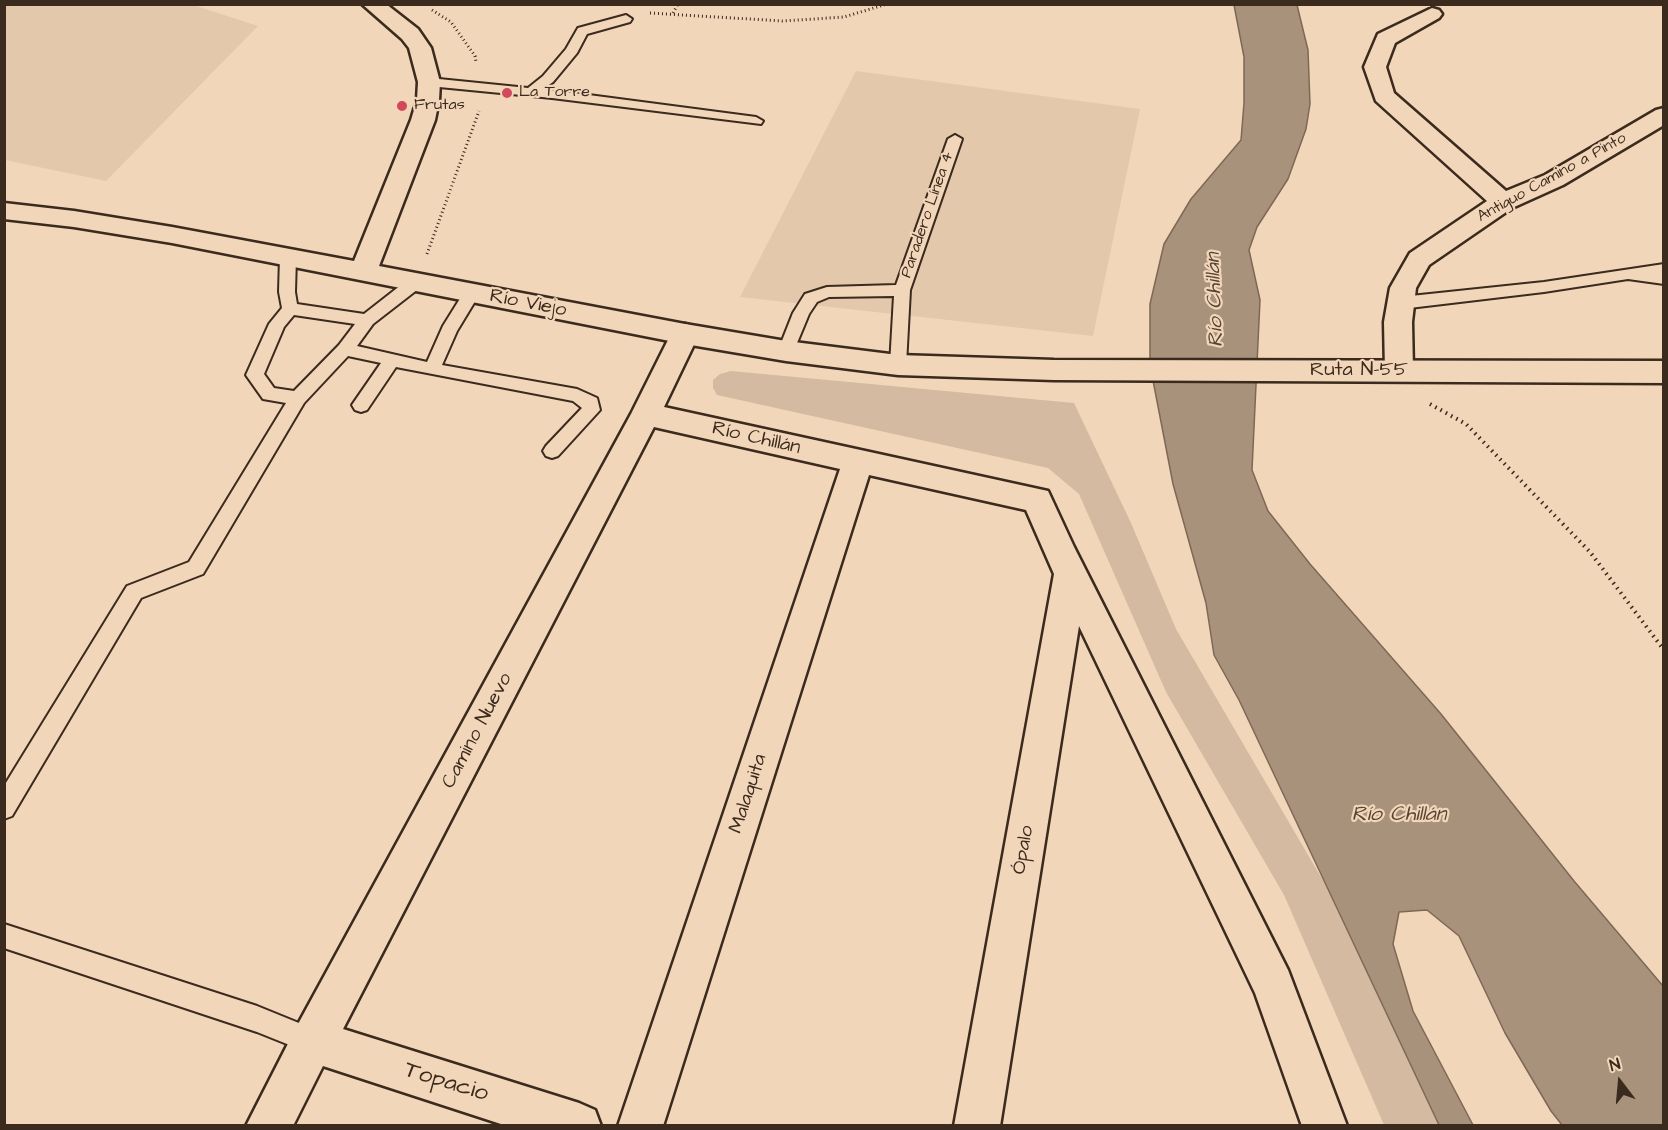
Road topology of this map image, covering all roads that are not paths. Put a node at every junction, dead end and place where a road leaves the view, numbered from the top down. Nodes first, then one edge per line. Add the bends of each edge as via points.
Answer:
1 (375, 5) edge
2 (1432, 14) dead end
3 (626, 19) road end
4 (429, 82) junction
5 (531, 92) junction
6 (1664, 115) edge
7 (756, 121) dead end
8 (955, 139) dead end
9 (1503, 202) junction
10 (4, 211) edge
11 (288, 257) junction
12 (1664, 268) edge
13 (363, 272) junction
14 (1628, 274) junction
15 (1664, 279) edge
16 (416, 282) junction
17 (902, 290) junction
18 (472, 293) junction
19 (1401, 303) junction
20 (290, 309) junction
21 (367, 320) junction
22 (685, 334) junction
23 (345, 349) junction
24 (786, 351) junction
25 (392, 360) junction
26 (898, 365) junction
27 (432, 369) junction
28 (1054, 370) joint
29 (1399, 371) junction
30 (1664, 372) edge
31 (298, 398) junction
32 (362, 405) dead end
33 (646, 414) junction
34 (552, 451) dead end
35 (858, 462) junction
36 (1071, 574) junction
37 (4, 808) edge
38 (4, 936) edge
39 (312, 1041) junction
40 (268, 1125) edge
41 (579, 1125) edge
42 (640, 1125) edge
43 (977, 1125) edge
44 (1325, 1125) edge

1 - 4 street via 410,34 420,48
2 - 9 street via 1386,39 1375,67 1384,96
3 - 5 lane via 582,31 548,79
4 - 5 lane
4 - 13 street via 423,120
5 - 7 lane
6 - 9 street, Antiguo Camino a Pinto via 1554,180
8 - 17 lane, Paradero Línea 4
9 - 19 street, Antiguo Camino a Pinto via 1419,259 1403,288
10 - 11 street, Río Viejo
11 - 13 street, Río Viejo
11 - 20 lane
12 - 14 lane
13 - 16 street, Río Viejo
14 - 15 lane
14 - 19 lane
16 - 18 street, Río Viejo
16 - 21 lane
17 - 24 lane, Paradero Línea 4 via 827,292 811,298
17 - 26 lane, Paradero Línea 4
18 - 22 street, Río Viejo
18 - 27 lane via 449,330
19 - 29 street, Antiguo Camino a Pinto
20 - 21 lane
20 - 31 lane via 277,324 255,375 269,394
21 - 23 lane
22 - 24 street, Río Viejo
22 - 33 street, Camino Nuevo
23 - 25 lane
23 - 31 lane
24 - 26 street, Río Viejo
25 - 27 lane
25 - 32 lane
26 - 28 street, Río Viejo
27 - 34 lane via 577,395 591,403 591,410
28 - 29 street, Ruta N-55
29 - 30 street, Ruta N-55
31 - 37 lane via 196,568 134,592
33 - 35 street, Río Chillán
33 - 39 street, Camino Nuevo
35 - 36 street, Río Chillán via 1037,500
35 - 42 street, Malaquita
36 - 43 street, Ópalo
36 - 44 street, Río Chillán via 1272,985
38 - 39 lane via 257,1019
39 - 40 street, Camino Nuevo
39 - 41 street, Topacio

